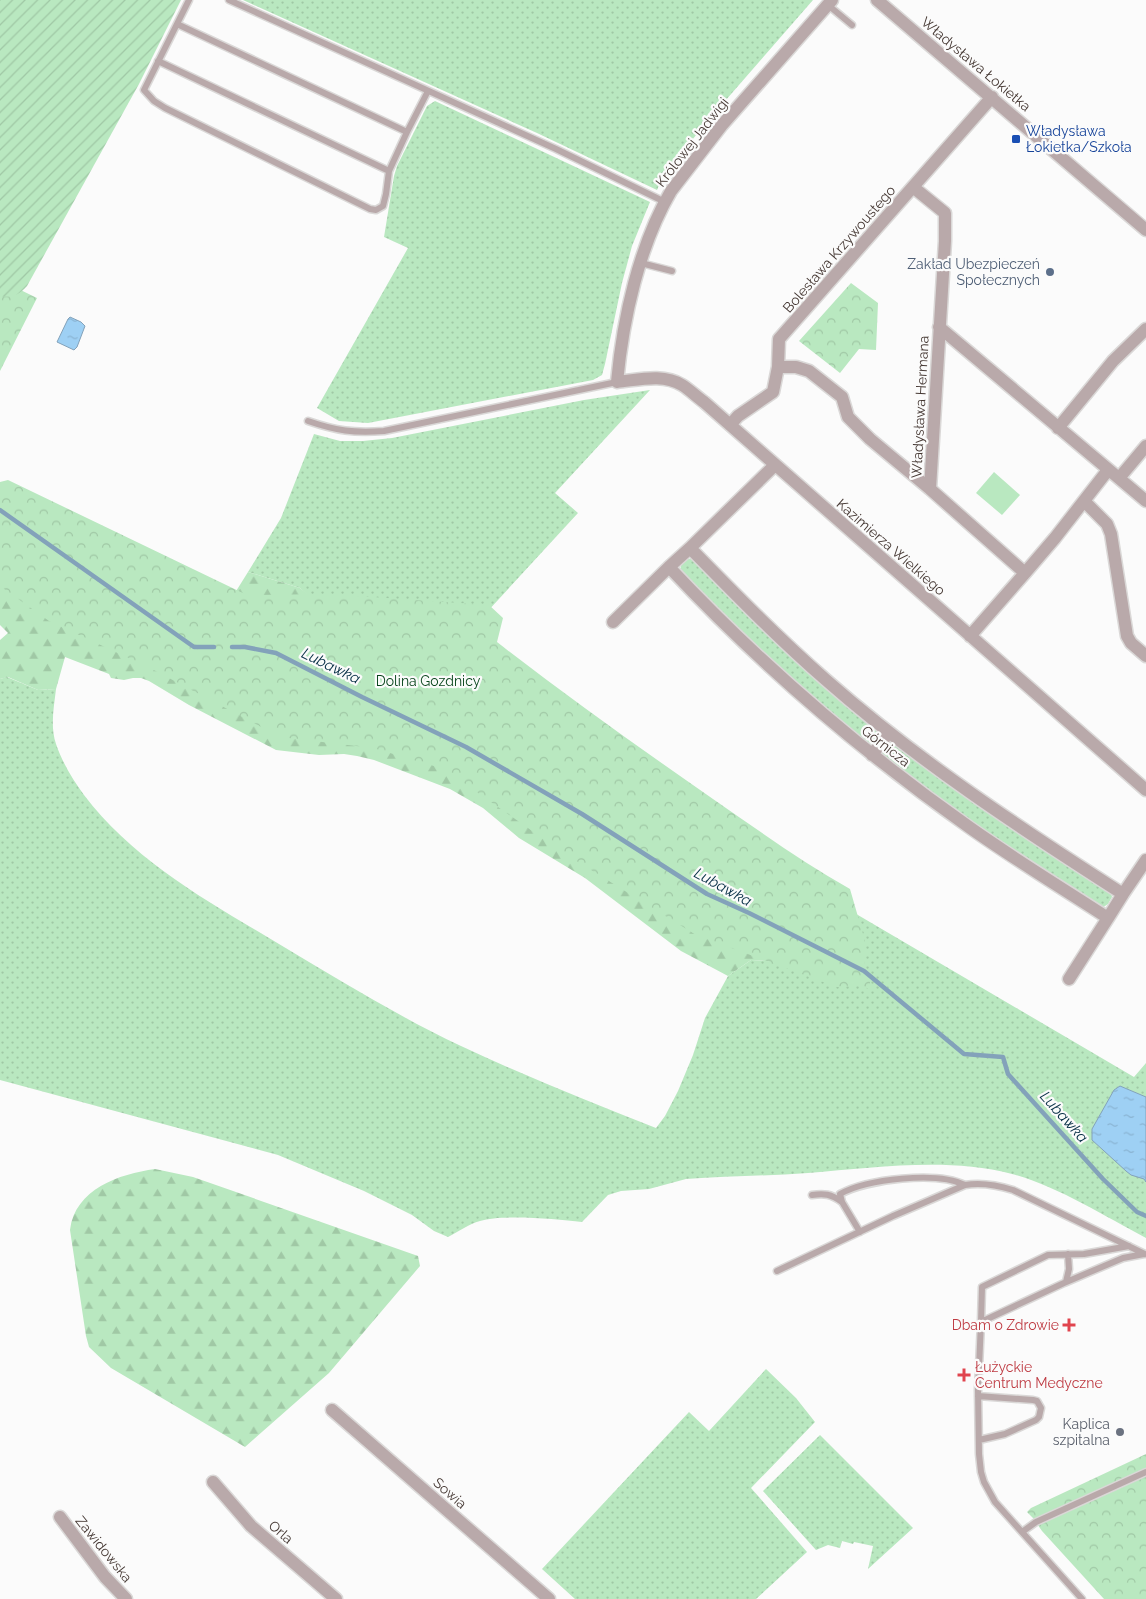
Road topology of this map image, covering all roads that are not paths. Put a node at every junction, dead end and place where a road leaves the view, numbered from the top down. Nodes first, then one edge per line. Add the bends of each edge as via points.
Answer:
1 (189, 0) edge
2 (229, 0) edge
3 (877, 0) edge
4 (830, 3) edge
5 (177, 24) junction
6 (852, 25) dead end
7 (158, 61) junction
8 (428, 91) junction
9 (992, 97) junction
10 (407, 132) junction
11 (389, 171) junction
12 (913, 187) junction
13 (665, 202) junction
14 (1146, 230) edge
15 (641, 263) junction
16 (672, 271) dead end
17 (939, 327) junction
18 (1146, 329) edge
19 (778, 367) junction
20 (617, 382) junction
21 (308, 421) dead end
22 (730, 425) junction
23 (1058, 428) junction
24 (1146, 446) edge
25 (775, 466) junction
26 (1114, 474) junction
27 (930, 489) junction
28 (1084, 501) junction
29 (1146, 501) edge
30 (690, 548) junction
31 (669, 567) junction
32 (1025, 573) junction
33 (613, 622) dead end
34 (970, 636) junction
35 (1146, 656) edge
36 (889, 732) junction
37 (872, 754) junction
38 (1146, 790) edge
39 (1146, 860) edge
40 (1123, 894) junction
41 (1108, 918) junction
42 (1069, 979) dead end
43 (965, 1185) junction
44 (812, 1195) dead end
45 (842, 1202) junction
46 (860, 1232) junction
47 (1129, 1246) junction
48 (1068, 1254) junction
49 (1145, 1254) edge
50 (777, 1271) dead end
51 (1066, 1282) junction
52 (981, 1322) junction
53 (978, 1396) junction
54 (332, 1410) dead end
55 (979, 1440) junction
56 (1146, 1472) edge
57 (213, 1482) dead end
58 (60, 1517) dead end
59 (1022, 1532) junction
60 (126, 1599) edge
61 (336, 1599) edge
62 (549, 1599) edge
63 (1082, 1599) edge

1 - 5 lane
2 - 8 lane
3 - 9 street, Władysława Łokietka
4 - 6 lane
4 - 13 street, Królowej Jadwigi via 722,125
5 - 7 lane
5 - 10 lane
7 - 11 lane
7 - 11 lane via 144,90 158,104 370,209 383,206
8 - 10 lane
8 - 13 lane
9 - 12 street, Bolesława Krzywoustego
9 - 14 street, Władysława Łokietka
10 - 11 lane
12 - 17 street, Władysława Hermana via 945,214
12 - 19 street, Bolesława Krzywoustego via 779,339
13 - 15 street, Królowej Jadwigi
15 - 16 lane
15 - 20 street, Królowej Jadwigi via 627,317
17 - 23 street, Władysława Hermana
17 - 27 street, Władysława Hermana
18 - 23 street via 1113,361
19 - 22 street, Bolesława Krzywoustego via 773,392
19 - 27 street via 809,371 842,397 848,417
20 - 21 lane via 384,431 356,433
20 - 22 street, Kazimierza Wielkiego via 671,380 682,385
22 - 25 street, Kazimierza Wielkiego
23 - 26 street, Władysława Hermana
24 - 26 street
25 - 30 street
25 - 34 street, Kazimierza Wielkiego
26 - 28 street
26 - 29 street, Władysława Hermana
27 - 32 street, Władysława Hermana
28 - 32 street
28 - 35 street via 1111,534 1127,636 1131,644
30 - 31 street
30 - 36 street, Górnicza via 799,656
31 - 33 street
31 - 37 street, Górnicza via 718,618
32 - 34 street
34 - 38 street, Kazimierza Wielkiego
36 - 37 street
36 - 40 street, Górnicza via 1029,834
37 - 41 street, Górnicza via 969,827
39 - 40 street
40 - 41 street
41 - 42 street
43 - 45 lane via 935,1178 868,1184 851,1187 840,1194
43 - 46 lane
43 - 47 lane via 982,1183 1013,1190
44 - 45 lane via 833,1195
45 - 46 lane
46 - 50 lane
47 - 48 lane
47 - 49 lane
48 - 51 lane via 1070,1269
48 - 52 lane via 1043,1257 982,1287
49 - 51 lane via 1123,1258
51 - 52 lane
52 - 53 lane
53 - 55 lane
53 - 55 lane via 1033,1400 1041,1408 1036,1420 1005,1434
54 - 62 street, Sowia
55 - 59 lane via 984,1482 996,1502
56 - 59 lane via 1036,1522
57 - 61 street, Orla via 251,1526
58 - 60 street, Zawidowska via 105,1577
59 - 63 lane

